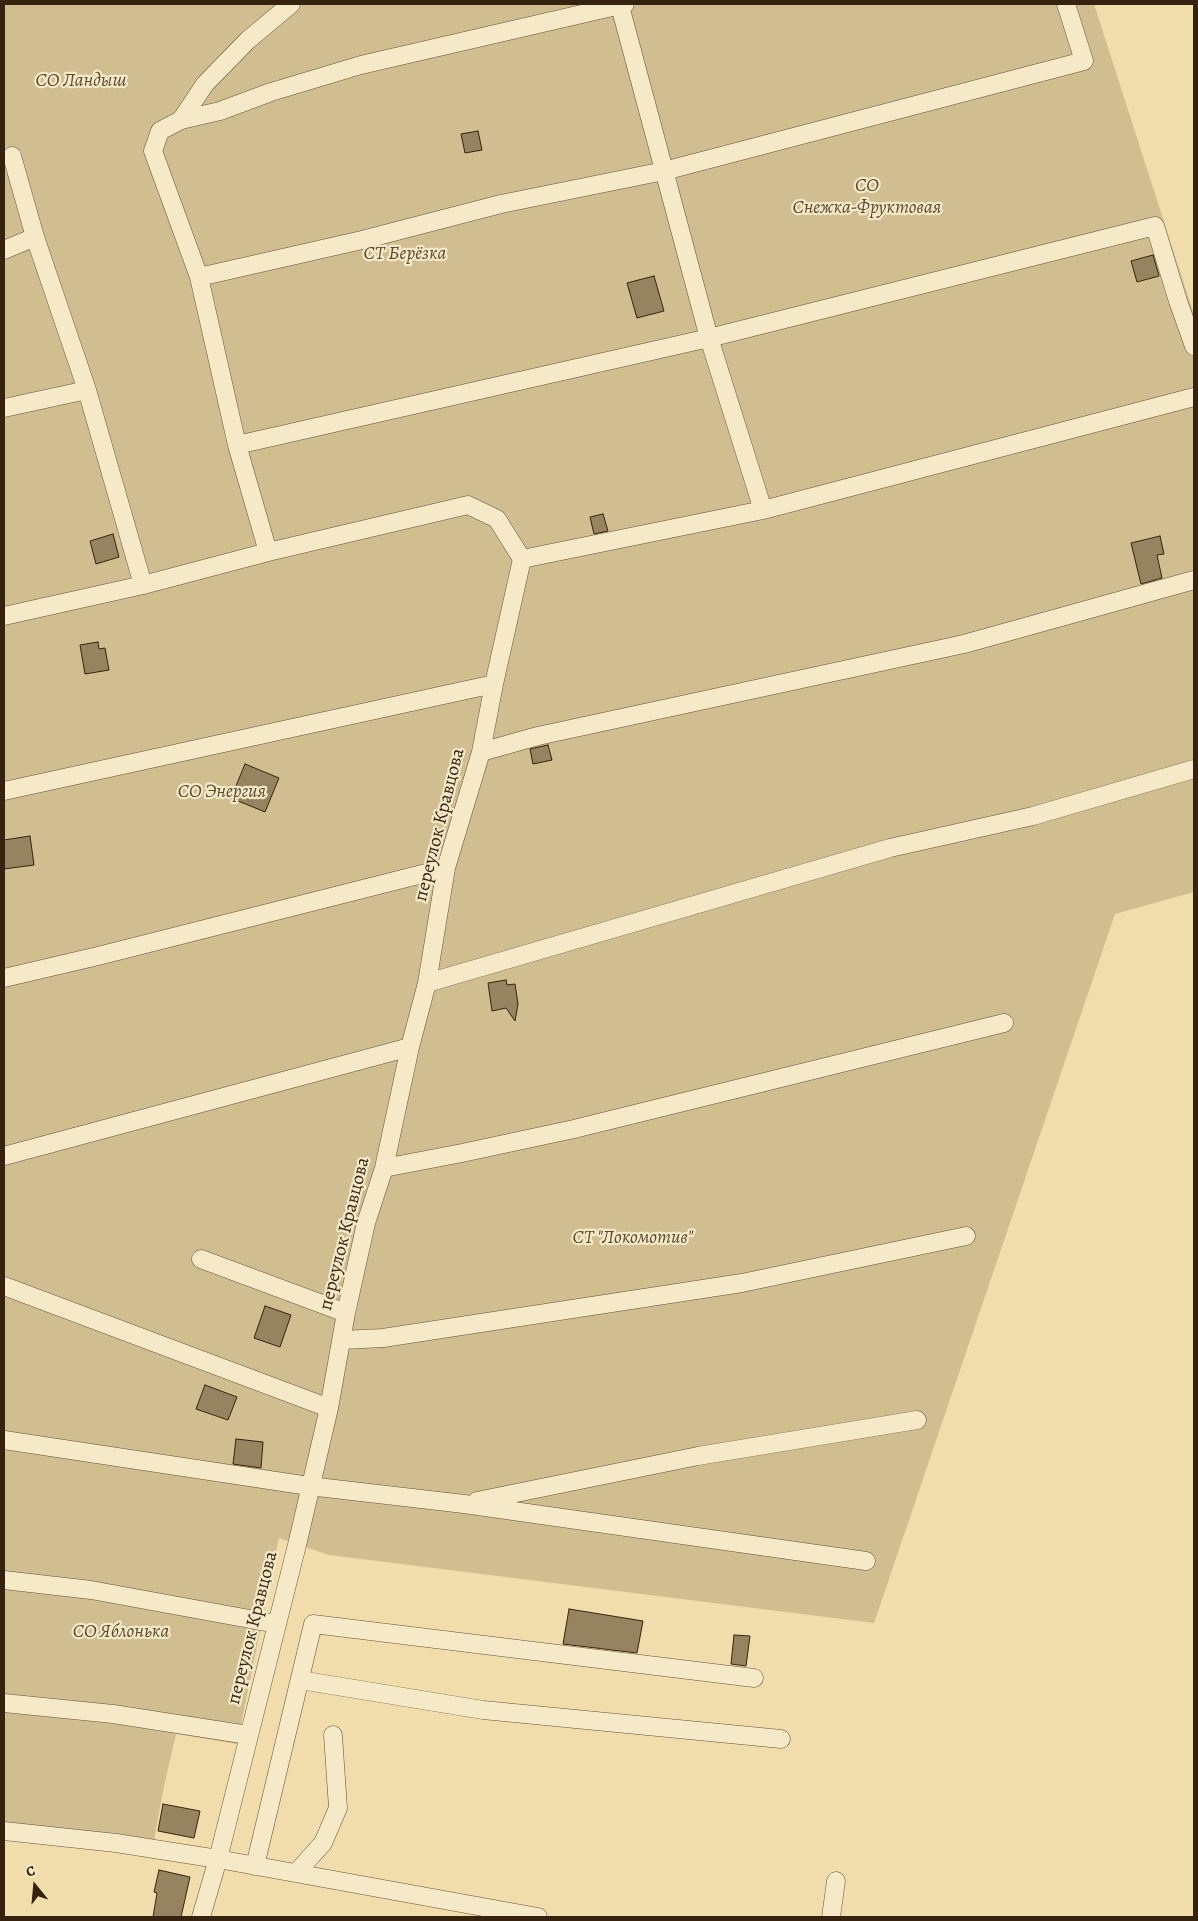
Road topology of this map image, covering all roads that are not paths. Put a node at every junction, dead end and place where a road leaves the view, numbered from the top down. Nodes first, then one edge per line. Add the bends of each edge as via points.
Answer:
1 (291, 4) edge
2 (1066, 4) edge
3 (622, 5) edge
4 (181, 120) junction
5 (12, 156) dead end
6 (664, 171) junction
7 (35, 237) junction
8 (4, 250) edge
9 (199, 277) junction
10 (709, 338) junction
11 (1194, 346) edge
12 (87, 390) junction
13 (1194, 397) edge
14 (4, 408) edge
15 (238, 445) junction
16 (763, 510) junction
17 (268, 552) junction
18 (522, 559) junction
19 (1194, 580) edge
20 (144, 585) junction
21 (4, 616) edge
22 (494, 684) junction
23 (481, 752) junction
24 (1194, 769) edge
25 (4, 791) edge
26 (446, 868) junction
27 (4, 978) edge
28 (427, 983) junction
29 (1004, 1023) dead end
30 (410, 1047) junction
31 (4, 1156) edge
32 (384, 1168) junction
33 (966, 1236) dead end
34 (201, 1258) dead end
35 (4, 1286) edge
36 (346, 1313) junction
37 (342, 1340) junction
38 (328, 1408) junction
39 (917, 1420) dead end
40 (4, 1440) edge
41 (309, 1486) junction
42 (464, 1504) junction
43 (866, 1561) dead end
44 (4, 1580) edge
45 (277, 1624) junction
46 (754, 1678) dead end
47 (300, 1680) junction
48 (4, 1703) edge
49 (248, 1735) junction
50 (333, 1736) dead end
51 (781, 1738) dead end
52 (4, 1831) edge
53 (218, 1859) junction
54 (255, 1866) junction
55 (296, 1873) junction
56 (836, 1881) dead end
57 (201, 1917) edge
58 (538, 1917) edge
59 (831, 1917) edge

1 - 4 street via 248,40 205,84
2 - 6 street via 1084,61
3 - 4 street via 361,65 220,111
3 - 6 street
4 - 9 street via 160,131 153,151
5 - 7 street
6 - 9 street via 501,204
6 - 10 street
7 - 8 street
7 - 12 street
9 - 15 street
10 - 11 street via 1155,226
10 - 15 street
10 - 16 street
12 - 14 street
12 - 20 street
13 - 16 street
15 - 17 street
16 - 18 street
17 - 18 street via 468,505 497,519
17 - 20 street
18 - 22 street, переулок Кравцова
19 - 23 street via 964,644 538,736
20 - 21 street
22 - 23 street, переулок Кравцова
22 - 25 street
23 - 26 street, переулок Кравцова
24 - 28 street via 1034,816 890,848
26 - 27 street
26 - 28 street, переулок Кравцова
28 - 30 street, переулок Кравцова
29 - 32 street via 574,1129
30 - 31 street
30 - 32 street, переулок Кравцова
32 - 36 street, переулок Кравцова via 366,1223
33 - 37 street via 742,1283 383,1338
34 - 36 street
35 - 38 street
36 - 37 street, переулок Кравцова
37 - 38 street, переулок Кравцова
38 - 41 street, переулок Кравцова
39 - 42 street via 698,1456
40 - 41 street
41 - 42 street
41 - 45 street, переулок Кравцова
42 - 43 street
44 - 45 street via 91,1590
45 - 49 street, переулок Кравцова
46 - 47 street via 313,1624
47 - 51 street via 483,1710
47 - 54 street
48 - 49 street via 114,1714
49 - 53 street, переулок Кравцова
50 - 55 street via 338,1808 323,1844
52 - 53 street via 116,1843
53 - 54 street
53 - 57 street, переулок Кравцова
54 - 55 street
55 - 58 street
56 - 59 street

